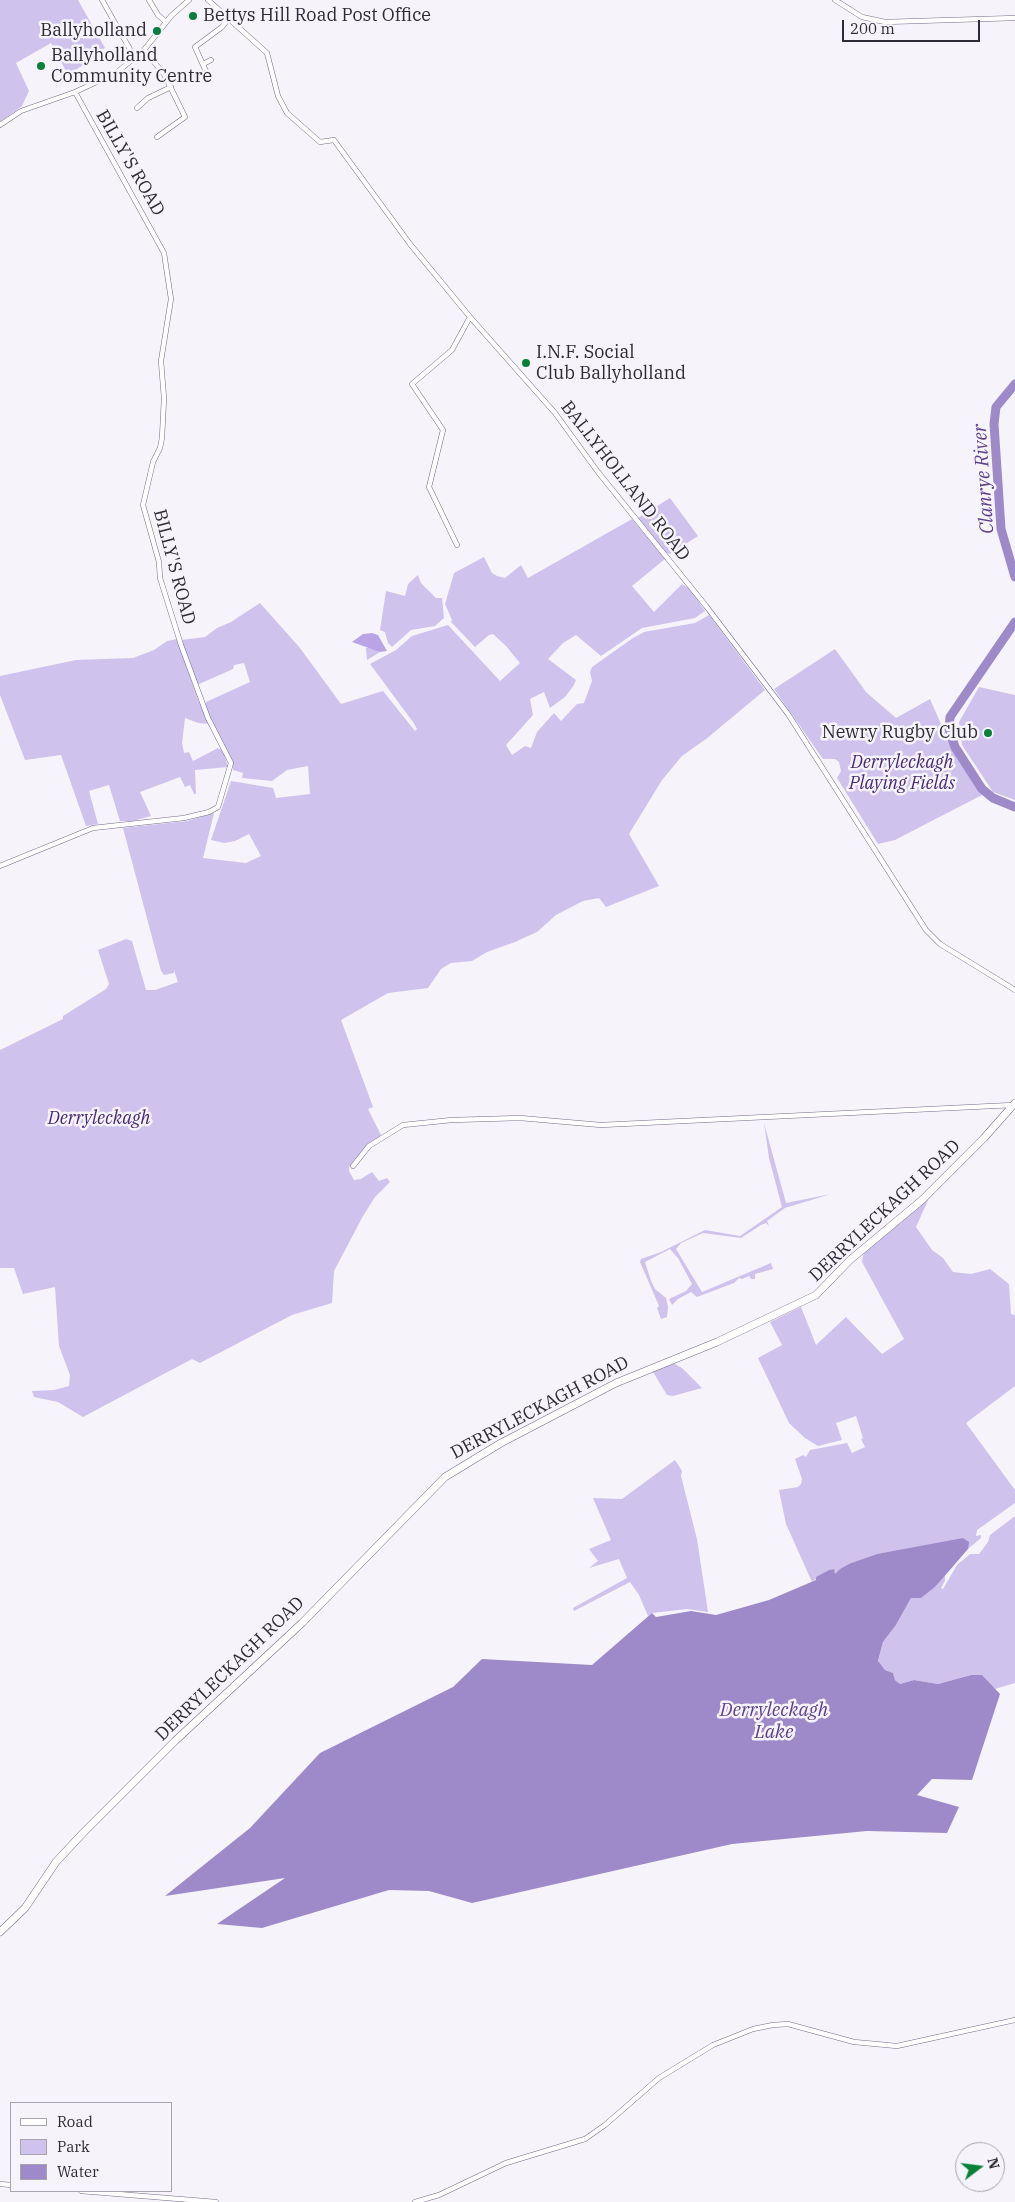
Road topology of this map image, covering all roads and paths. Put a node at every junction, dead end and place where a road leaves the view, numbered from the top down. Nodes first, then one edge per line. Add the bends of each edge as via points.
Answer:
1 (102, 0) edge
2 (149, 0) edge
3 (189, 0) edge
4 (208, 0) edge
5 (835, 0) edge
6 (229, 18) junction
7 (1015, 18) edge
8 (166, 22) junction
9 (144, 50) junction
10 (135, 58) junction
11 (211, 60) dead end
12 (203, 64) junction
13 (209, 78) dead end
14 (171, 86) junction
15 (75, 92) junction
16 (137, 108) dead end
17 (0, 125) edge
18 (157, 137) dead end
19 (470, 317) junction
20 (457, 545) dead end
21 (0, 866) edge
22 (1015, 990) edge
23 (1014, 1104) edge
24 (353, 1166) dead end
25 (0, 1932) edge
26 (1015, 2020) edge
27 (93, 2192) edge
28 (216, 2202) edge
29 (415, 2202) edge

1 - 10 street
2 - 8 street
3 - 8 street
4 - 6 street, BALLYHOLLAND ROAD
5 - 7 street via 862,17 885,22
6 - 12 street via 222,28 195,47
6 - 19 street, BALLYHOLLAND ROAD via 267,53 278,96 287,113 320,142 334,140 410,244
8 - 9 street
9 - 10 street
9 - 14 street
10 - 15 street via 116,73
11 - 12 street
12 - 13 street
14 - 16 street
14 - 18 street via 185,117
15 - 17 street via 21,111
15 - 21 street, BILLY'S ROAD via 164,253 171,299 161,359 164,398 162,438 143,505 180,645 208,718 230,763 218,807 210,812 93,828
19 - 20 street via 452,350 412,384 444,430 429,486
19 - 22 street, BALLYHOLLAND ROAD via 555,413 788,714 926,930 940,944
23 - 24 street via 601,1125 520,1118 473,1118 403,1125 369,1146
23 - 25 street, DERRYLECKAGH ROAD via 922,1200 850,1260 816,1295 717,1342 616,1383 509,1438 445,1477 302,1623 83,1833 56,1862 25,1908
26 - 29 street via 897,2046 854,2042 788,2024 773,2024 753,2030 713,2045 658,2078 605,2125 584,2139 506,2163 440,2195
27 - 28 street

